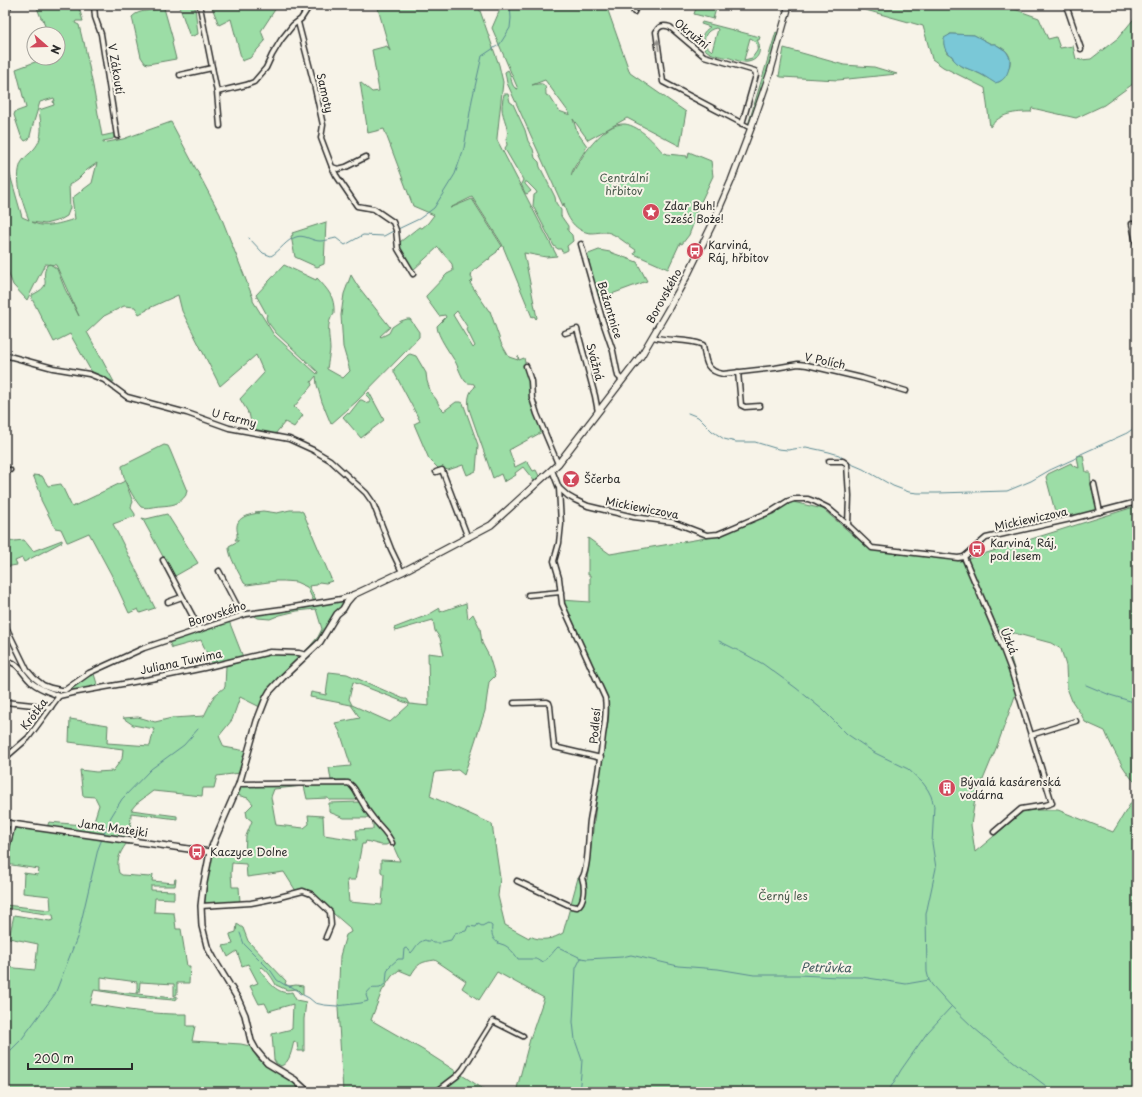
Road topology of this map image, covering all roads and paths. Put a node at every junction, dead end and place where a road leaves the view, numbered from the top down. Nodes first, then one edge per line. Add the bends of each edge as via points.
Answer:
1 (9, 5) edge
2 (94, 5) edge
3 (310, 5) edge
4 (637, 5) edge
5 (789, 5) edge
6 (1066, 5) edge
7 (200, 7) dead end
8 (5, 12) edge
9 (634, 12) dead end
10 (298, 22) junction
11 (1081, 49) dead end
12 (212, 68) junction
13 (180, 75) dead end
14 (218, 92) junction
15 (742, 124) junction
16 (220, 126) dead end
17 (751, 128) junction
18 (117, 136) dead end
19 (366, 157) dead end
20 (332, 167) junction
21 (1132, 224) dead end
22 (581, 244) dead end
23 (1137, 247) edge
24 (413, 274) dead end
25 (565, 333) dead end
26 (653, 337) junction
27 (5, 355) edge
28 (526, 366) dead end
29 (738, 372) junction
30 (622, 380) junction
31 (906, 391) dead end
32 (760, 406) dead end
33 (598, 412) junction
34 (829, 461) dead end
35 (558, 464) junction
36 (10, 470) dead end
37 (552, 470) junction
38 (5, 472) edge
39 (436, 472) dead end
40 (1094, 484) dead end
41 (559, 488) junction
42 (1137, 502) edge
43 (1100, 512) junction
44 (848, 525) junction
45 (468, 538) junction
46 (964, 557) junction
47 (163, 560) dead end
48 (219, 571) dead end
49 (402, 572) junction
50 (560, 592) junction
51 (353, 595) joint
52 (528, 595) dead end
53 (182, 597) junction
54 (345, 600) junction
55 (168, 602) dead end
56 (242, 615) junction
57 (5, 625) edge
58 (200, 630) junction
59 (306, 655) junction
60 (5, 660) edge
61 (59, 696) junction
62 (5, 702) edge
63 (514, 703) dead end
64 (51, 707) junction
65 (1076, 721) dead end
66 (1031, 735) junction
67 (5, 758) edge
68 (601, 758) junction
69 (239, 784) junction
70 (5, 822) edge
71 (12, 824) junction
72 (994, 832) dead end
73 (392, 843) dead end
74 (210, 852) junction
75 (5, 855) edge
76 (517, 881) dead end
77 (201, 906) junction
78 (326, 937) dead end
79 (523, 1036) dead end
80 (308, 1092) edge
81 (436, 1092) edge

1 - 8 street
2 - 18 street, V Zákoutí
3 - 10 street
4 - 9 street
5 - 17 main road, Borovského
6 - 11 street
7 - 12 street
10 - 14 street via 281,40 266,68 254,82
10 - 20 street, Samoty via 323,125 321,138
12 - 13 street
12 - 14 street
14 - 16 street
15 -> 15 street, Okružní via 665,83 662,79 656,32 658,28 664,25 670,27 704,56 754,70 756,75
15 - 17 street, Okružní
17 - 26 main road, Borovského via 709,231
19 - 20 street via 346,167
20 - 24 street, Samoty via 357,206 374,209 393,222 398,249
21 - 23 street
22 - 30 street, Bažantnice via 618,376
25 - 33 street, Svážná via 577,329
26 - 29 street, V Polích via 703,345 708,366 712,371 723,374
26 - 30 main road, Borovského
27 - 49 street, U Farmy via 53,368 89,374 104,380 127,397 187,413 229,428 290,439 313,450 330,460 366,493 373,503
28 - 35 street via 537,414
29 - 31 street, V Polích via 807,365
29 - 32 street via 741,406
30 - 33 main road, Borovského
33 - 35 main road, Borovského
34 - 44 street via 843,461 847,464
35 - 37 main road, Borovského
36 - 38 street
37 - 41 street
37 - 45 main road, Borovského via 491,525
39 - 45 street via 442,470
40 - 43 street
41 - 44 street, Mickiewiczova via 588,506 634,517 673,522 707,535 718,534 794,499 816,502 828,508
41 - 50 street, Podlesí via 561,524 554,561
42 - 43 street, Mickiewiczova
43 - 46 street, Mickiewiczova via 986,538
44 - 46 street, Mickiewiczova via 872,548
45 - 49 main road, Borovského
46 - 66 street, Úzká via 1000,641
47 - 53 street
48 - 56 street
49 - 51 main road, Borovského
50 - 52 street
50 - 68 street, Podlesí via 562,604 605,698
51 - 54 street
53 - 55 street
53 - 58 street
54 - 56 street, Borovského
54 - 59 street via 343,609 337,614 325,635
56 - 58 street, Borovského
57 - 58 street, Borovského via 27,670 43,685 60,690 65,690 89,673 144,648
59 - 61 street, Juliana Tuwima via 270,652 204,668
59 - 69 street via 266,698
60 - 61 street via 17,665 38,686
61 - 64 street, Krótka
62 - 64 street
63 - 68 street via 549,703 554,747
64 - 67 street, Krótka via 28,738
65 - 66 street
66 - 72 street, Úzká via 1052,803 1021,809
68 - 76 street, Podlesí via 590,821 580,906 571,906
69 - 73 street via 348,782
69 - 74 street
70 - 71 street, Jana Matejki
71 - 74 street, Jana Matejki
71 - 75 street
74 - 77 street
77 - 78 street via 252,903 303,891 311,894 330,912 331,925
77 - 80 street via 202,926 208,946 238,999 256,1050 267,1063 295,1080
79 - 81 street via 493,1021 463,1070

